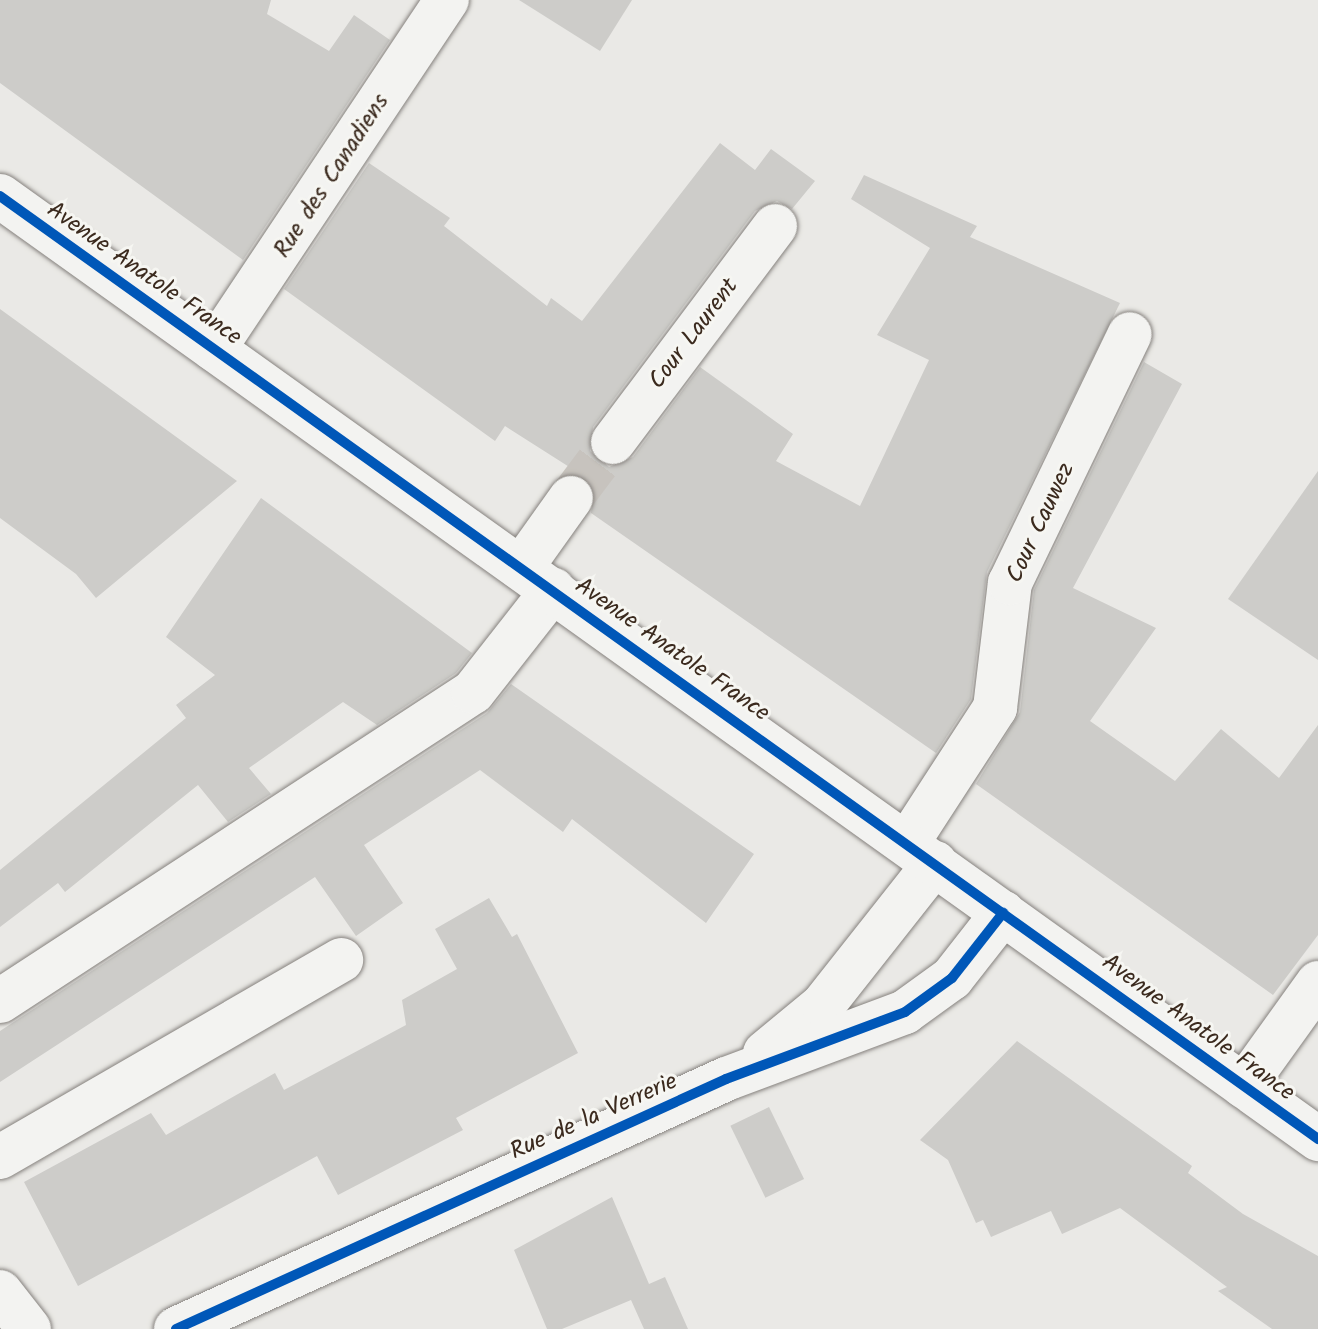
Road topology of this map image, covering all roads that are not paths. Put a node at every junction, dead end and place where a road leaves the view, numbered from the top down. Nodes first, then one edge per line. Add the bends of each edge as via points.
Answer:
1 (447, 0) edge
2 (0, 196) edge
3 (775, 226) dead end
4 (1130, 334) dead end
5 (214, 349) junction
6 (613, 442) tunnel mouth
7 (571, 498) tunnel mouth
8 (537, 579) junction
9 (921, 852) junction
10 (1003, 913) junction
11 (341, 960) dead end
12 (1318, 983) edge
13 (0, 1001) edge
14 (726, 1079) junction
15 (1244, 1086) junction
16 (1318, 1139) edge
17 (0, 1157) edge
18 (0, 1292) edge
19 (29, 1329) edge
20 (176, 1329) edge

1 - 5 street, Rue des Canadiens
2 - 5 street, Avenue Anatole France
3 - 6 street, Cour Laurent
4 - 9 street, Cour Cauwez via 1010,583 995,708
5 - 8 street, Avenue Anatole France
7 - 8 street
8 - 9 street, Avenue Anatole France
8 - 13 street via 473,692
9 - 10 street, Avenue Anatole France
9 - 14 street, Rue de la Verrerie via 823,1005
10 - 14 street, Rue de la Verrerie via 952,978 927,998 877,1024
10 - 15 street, Avenue Anatole France
11 - 17 street
12 - 15 street
14 - 20 street, Rue de la Verrerie
15 - 16 street, Avenue Anatole France
18 - 19 street

